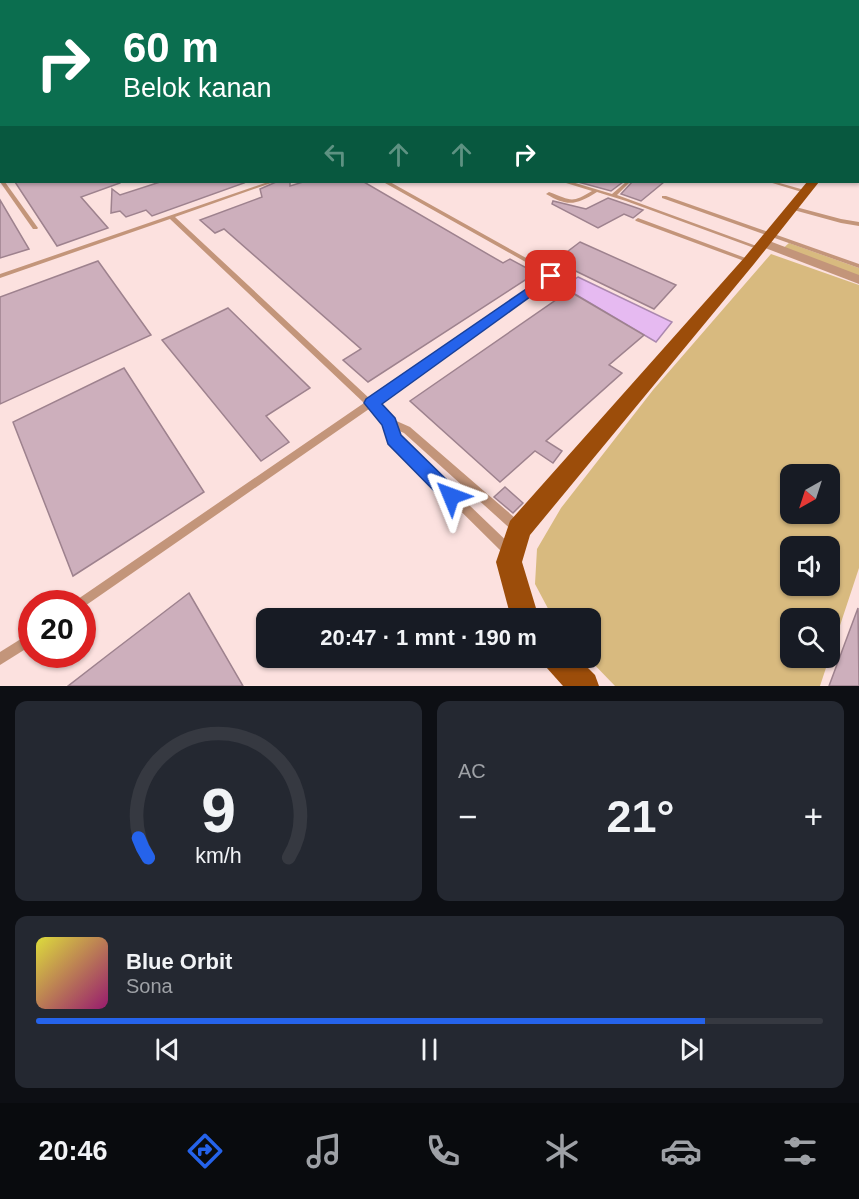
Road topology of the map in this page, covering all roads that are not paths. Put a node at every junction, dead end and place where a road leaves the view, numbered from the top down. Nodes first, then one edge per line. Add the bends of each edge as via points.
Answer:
1 (5, 183) edge
2 (268, 183) edge
3 (389, 183) edge
4 (571, 183) edge
5 (627, 183) edge
6 (781, 183) edge
7 (809, 186) edge
8 (595, 191) junction
9 (549, 194) dead end
10 (613, 196) junction
11 (664, 197) dead end
12 (792, 208) junction
13 (171, 217) junction
14 (638, 220) dead end
15 (859, 224) edge
16 (35, 228) dead end
17 (760, 247) junction
18 (859, 266) edge
19 (0, 276) edge
20 (859, 280) edge
21 (372, 403) junction
22 (389, 422) junction
23 (519, 529) junction
24 (512, 554) junction
25 (96, 593) edge
26 (522, 608) edge
27 (18, 647) edge
28 (0, 659) edge
29 (567, 668) edge
30 (584, 686) edge

1 - 16 lane
2 - 13 lane
3 - 21 lane via 551,276
4 - 8 lane
5 - 10 lane
6 - 7 lane
7 - 12 main road
8 - 9 lane via 578,203
8 - 10 lane
10 - 17 lane
11 - 17 lane
12 - 15 lane
12 - 17 main road
13 - 19 lane
13 - 21 lane
14 - 17 lane
17 - 18 lane
17 - 20 street
17 - 23 main road
21 - 22 lane
21 - 25 lane
22 - 23 lane via 407,430
22 - 24 lane via 394,439
23 - 24 main road
24 - 26 main road via 509,562
27 - 28 lane
29 - 30 main road

